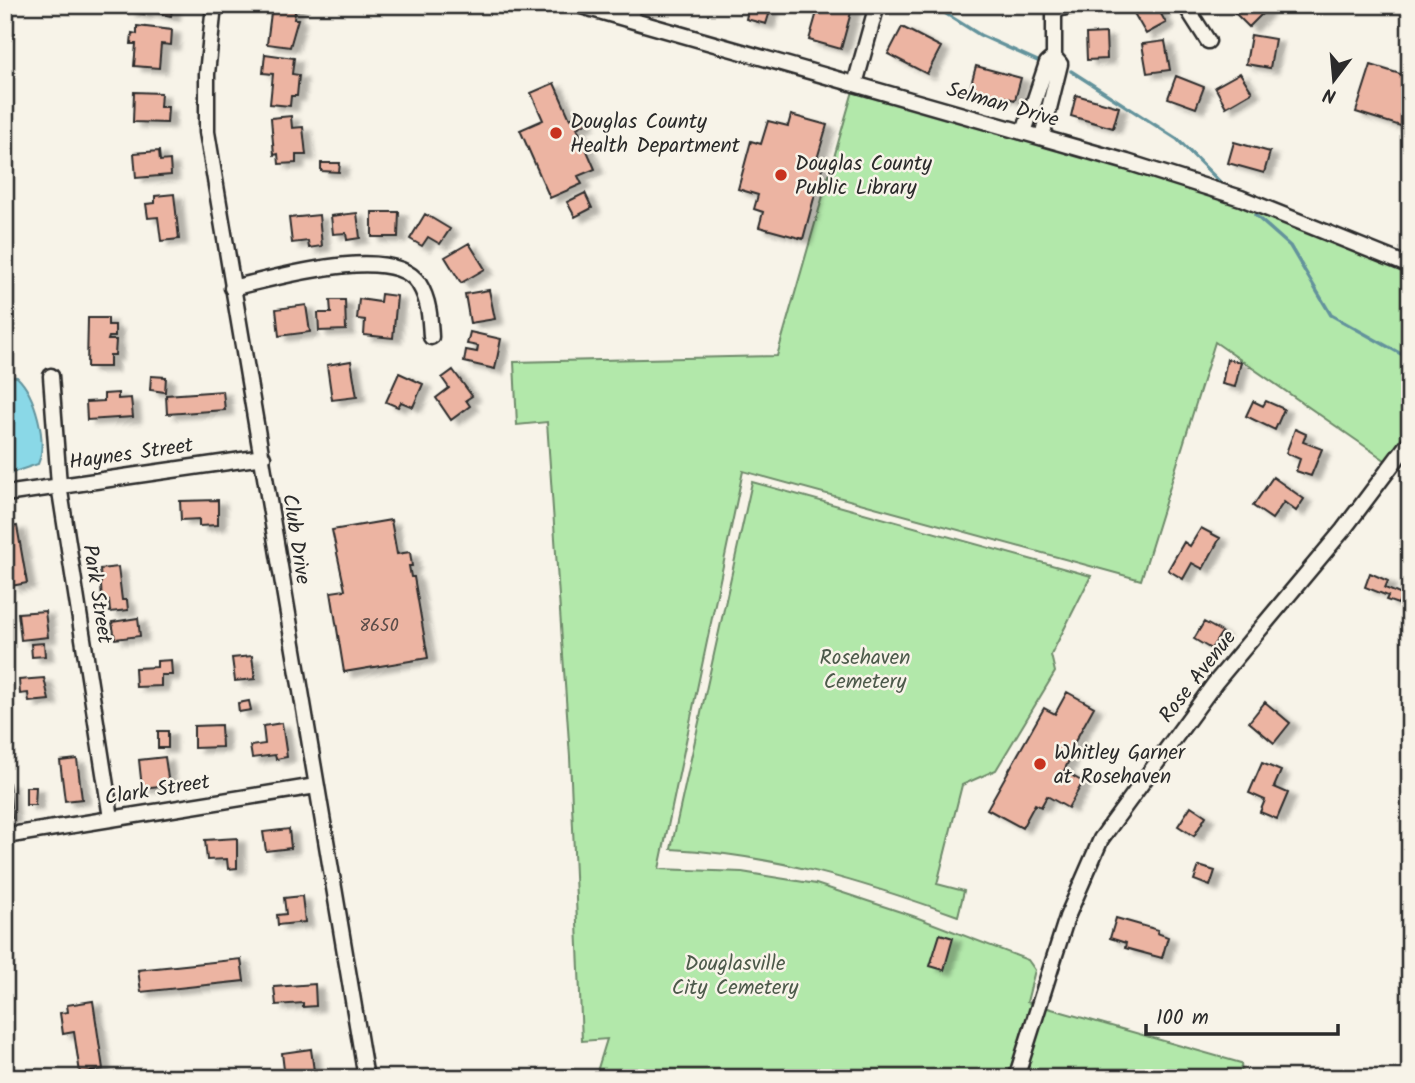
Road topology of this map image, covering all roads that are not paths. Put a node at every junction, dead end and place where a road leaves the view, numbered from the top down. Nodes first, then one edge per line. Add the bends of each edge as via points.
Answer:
1 (214, 5) edge
2 (578, 5) edge
3 (877, 5) edge
4 (1074, 5) edge
5 (1185, 5) edge
6 (1052, 8) edge
7 (631, 12) edge
8 (1208, 41) dead end
9 (1054, 57) junction
10 (855, 85) junction
11 (1024, 132) junction
12 (1042, 137) junction
13 (1410, 266) edge
14 (232, 288) junction
15 (431, 337) dead end
16 (51, 376) dead end
17 (1410, 441) edge
18 (262, 457) junction
19 (60, 485) junction
20 (5, 494) edge
21 (316, 786) junction
22 (111, 818) junction
23 (5, 836) edge
24 (366, 1078) edge
25 (1016, 1078) edge

1 - 14 street, Club Drive via 207,74 208,132
2 - 7 street, Selman Drive
3 - 10 street
4 - 6 street
5 - 8 street
6 - 9 street
7 - 10 street, Selman Drive
9 - 11 street via 1047,62
9 - 12 street via 1060,64
10 - 11 street, Selman Drive
11 - 12 street, Selman Drive
12 - 13 street, Selman Drive via 1241,198
14 - 15 street via 335,265 377,264 407,273 419,283 430,311
14 - 18 street, Club Drive
16 - 19 street, Park Street
17 - 25 street, Rose Avenue via 1343,530 1215,683 1101,839 1067,917
18 - 19 street, Haynes Street
18 - 21 street, Club Drive
19 - 20 street, Haynes Street
19 - 22 street, Park Street
21 - 22 street, Clark Street
21 - 24 street, Club Drive
22 - 23 street, Clark Street

